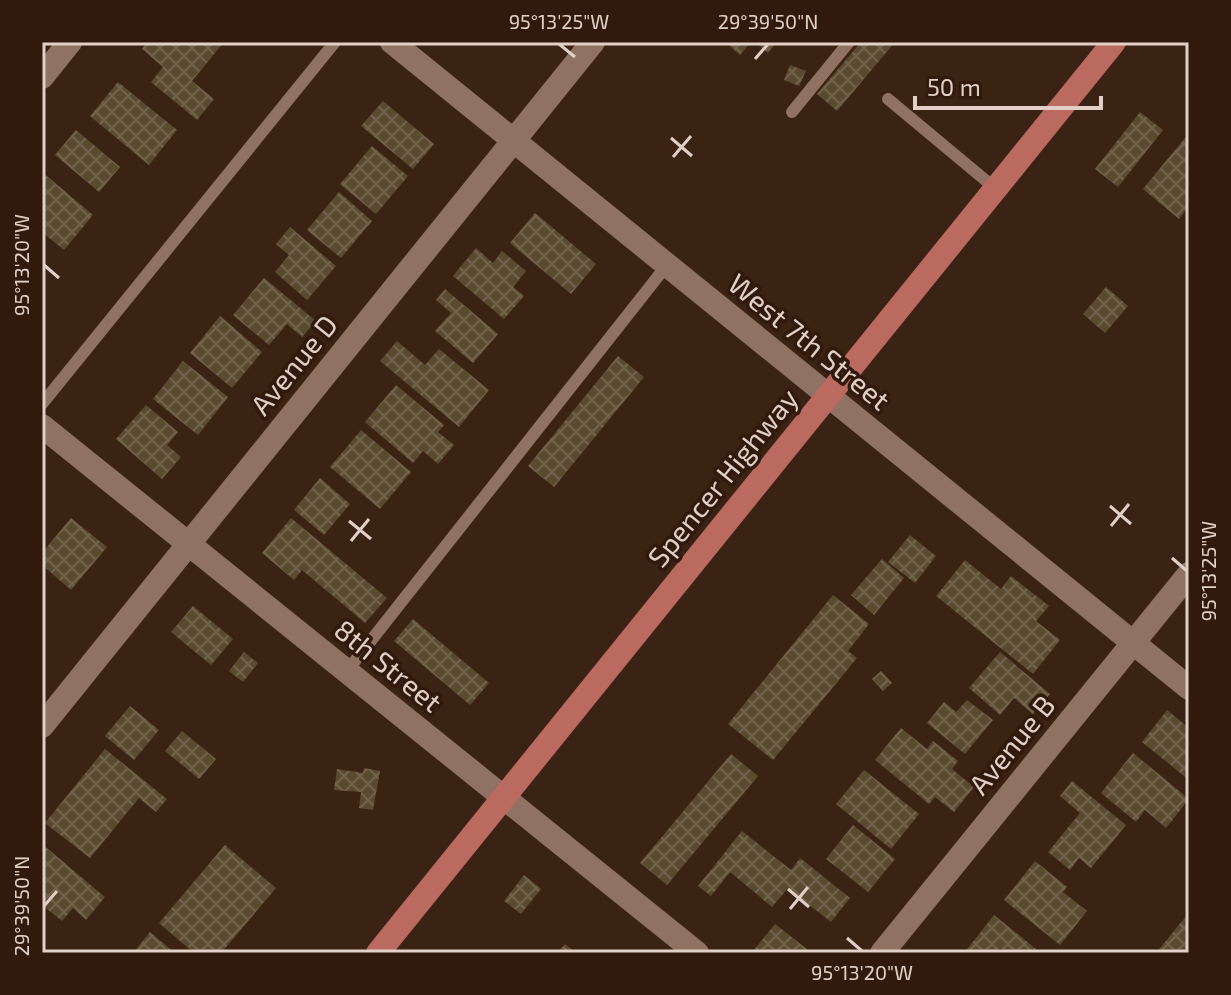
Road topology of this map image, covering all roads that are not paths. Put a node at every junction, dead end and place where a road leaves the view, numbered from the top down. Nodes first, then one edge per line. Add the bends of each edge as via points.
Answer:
1 (70, 42) edge
2 (335, 42) edge
3 (392, 42) edge
4 (593, 42) edge
5 (849, 42) edge
6 (1112, 43) edge
7 (42, 77) edge
8 (888, 99) dead end
9 (792, 112) dead end
10 (514, 141) junction
11 (996, 189) junction
12 (667, 265) junction
13 (828, 396) junction
14 (42, 404) edge
15 (42, 426) edge
16 (189, 544) junction
17 (1189, 574) edge
18 (1133, 643) junction
19 (347, 671) junction
20 (1189, 688) edge
21 (42, 726) edge
22 (504, 798) junction
23 (378, 953) edge
24 (697, 953) edge
25 (882, 953) edge

1 - 7 street
2 - 14 lane
3 - 10 street, West 7th Street
4 - 10 street, Avenue D
5 - 9 lane
6 - 11 main road, Spencer Highway
8 - 11 lane
10 - 12 street, West 7th Street
10 - 16 street, Avenue D
11 - 13 main road, Spencer Highway
12 - 13 street, West 7th Street
12 - 19 lane
13 - 18 street, West 7th Street
13 - 22 main road, Spencer Highway
15 - 16 street, 8th Street
16 - 19 street, 8th Street
16 - 21 street, Avenue D
17 - 18 street, Avenue B
18 - 20 street, West 7th Street
18 - 25 street, Avenue B
19 - 22 street, 8th Street
22 - 23 main road, Spencer Highway
22 - 24 street, 8th Street

